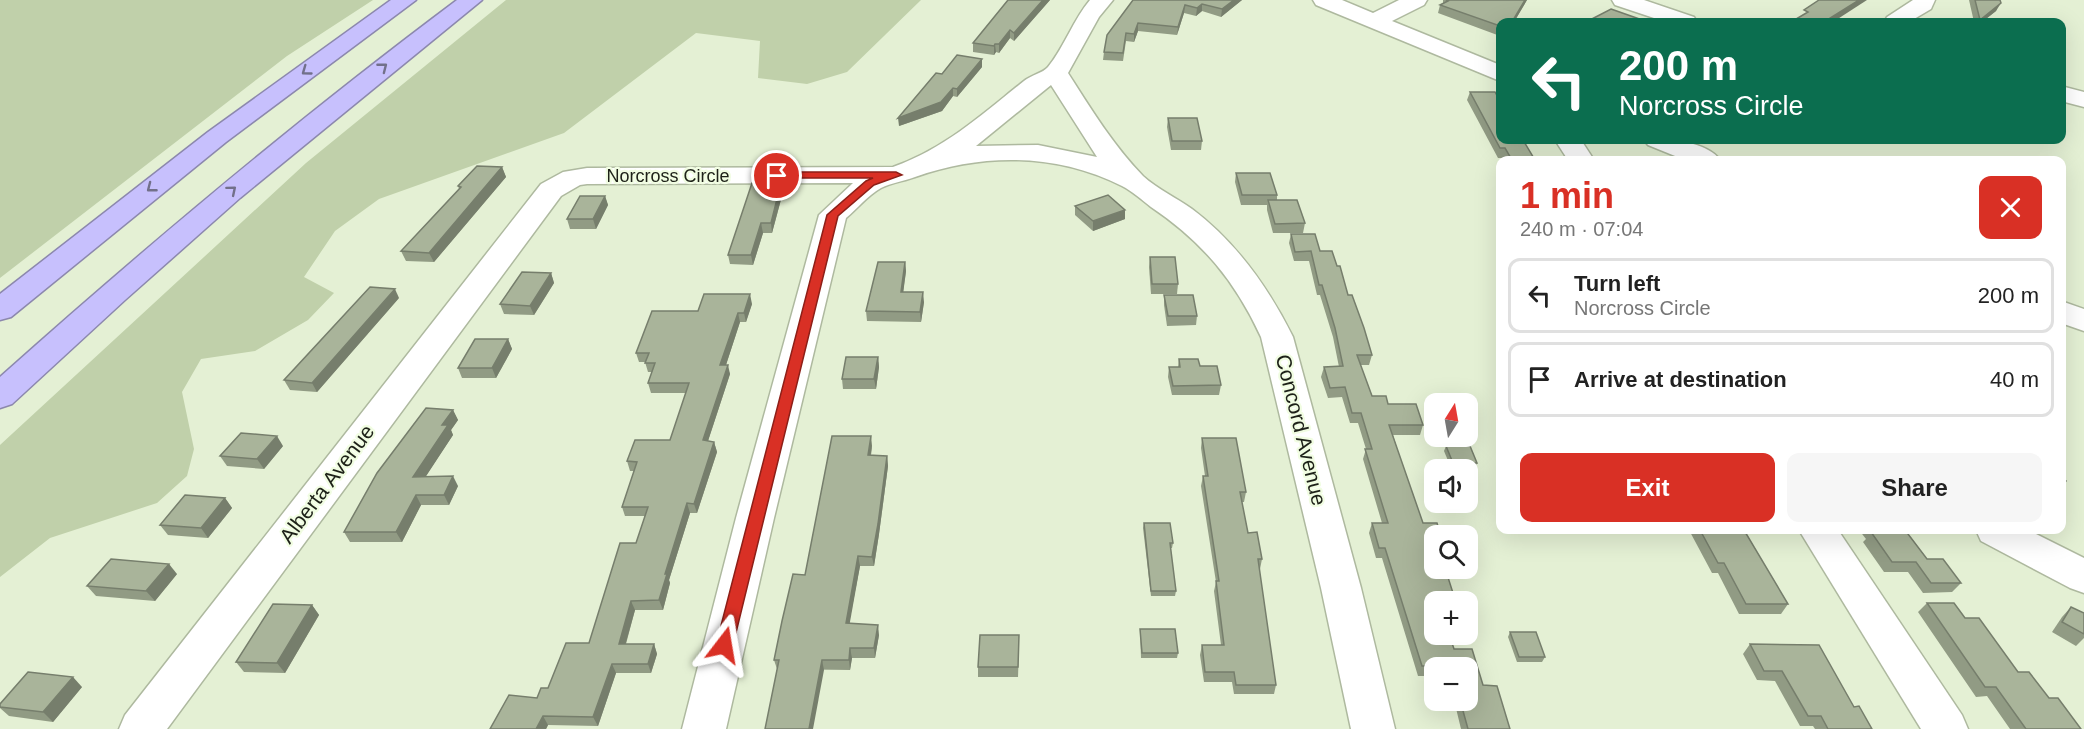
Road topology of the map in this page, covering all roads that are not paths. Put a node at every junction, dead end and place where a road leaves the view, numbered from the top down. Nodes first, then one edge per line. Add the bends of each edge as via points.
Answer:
1 (405, 0) edge
2 (471, 0) edge
3 (1102, 0) edge
4 (1324, 0) edge
5 (1416, 0) edge
6 (1623, 0) edge
7 (1924, 0) edge
8 (1675, 18) edge
9 (1901, 18) edge
10 (1374, 21) junction
11 (1496, 72) edge
12 (1056, 73) junction
13 (2066, 95) edge
14 (2084, 100) edge
15 (1666, 144) edge
16 (1697, 156) edge
17 (930, 163) junction
18 (896, 175) junction
19 (1136, 184) junction
20 (200, 218) junction
21 (513, 239) joint
22 (0, 310) edge
23 (2066, 313) edge
24 (2084, 321) edge
25 (0, 396) edge
26 (0, 422) edge
27 (1821, 534) edge
28 (2003, 534) edge
29 (2084, 577) edge
30 (141, 729) edge
31 (704, 729) edge
32 (1373, 729) edge
33 (1946, 729) edge

1 -> 22 highway via 217,137
20 -> 2 highway via 368,79
3 - 12 street via 1089,15
4 - 10 street
5 - 10 street
6 - 8 street
7 - 9 street
10 - 11 street
12 - 17 street, Norcross Circle via 1036,83 965,142
12 - 19 street, Concord Avenue via 1105,150
13 - 14 street
15 - 16 street
17 - 18 street, Norcross Circle
17 - 19 street, Concord Avenue via 984,153 1040,153 1090,164
18 - 21 street, Norcross Circle via 573,178 551,189
18 - 31 street via 870,183 833,215
19 - 32 street, Concord Avenue via 1182,215 1213,243 1261,304 1277,337
20 - 25 highway
20 - 26 highway
21 - 30 street, Alberta Avenue
23 - 24 street
27 - 33 street
28 - 29 street

